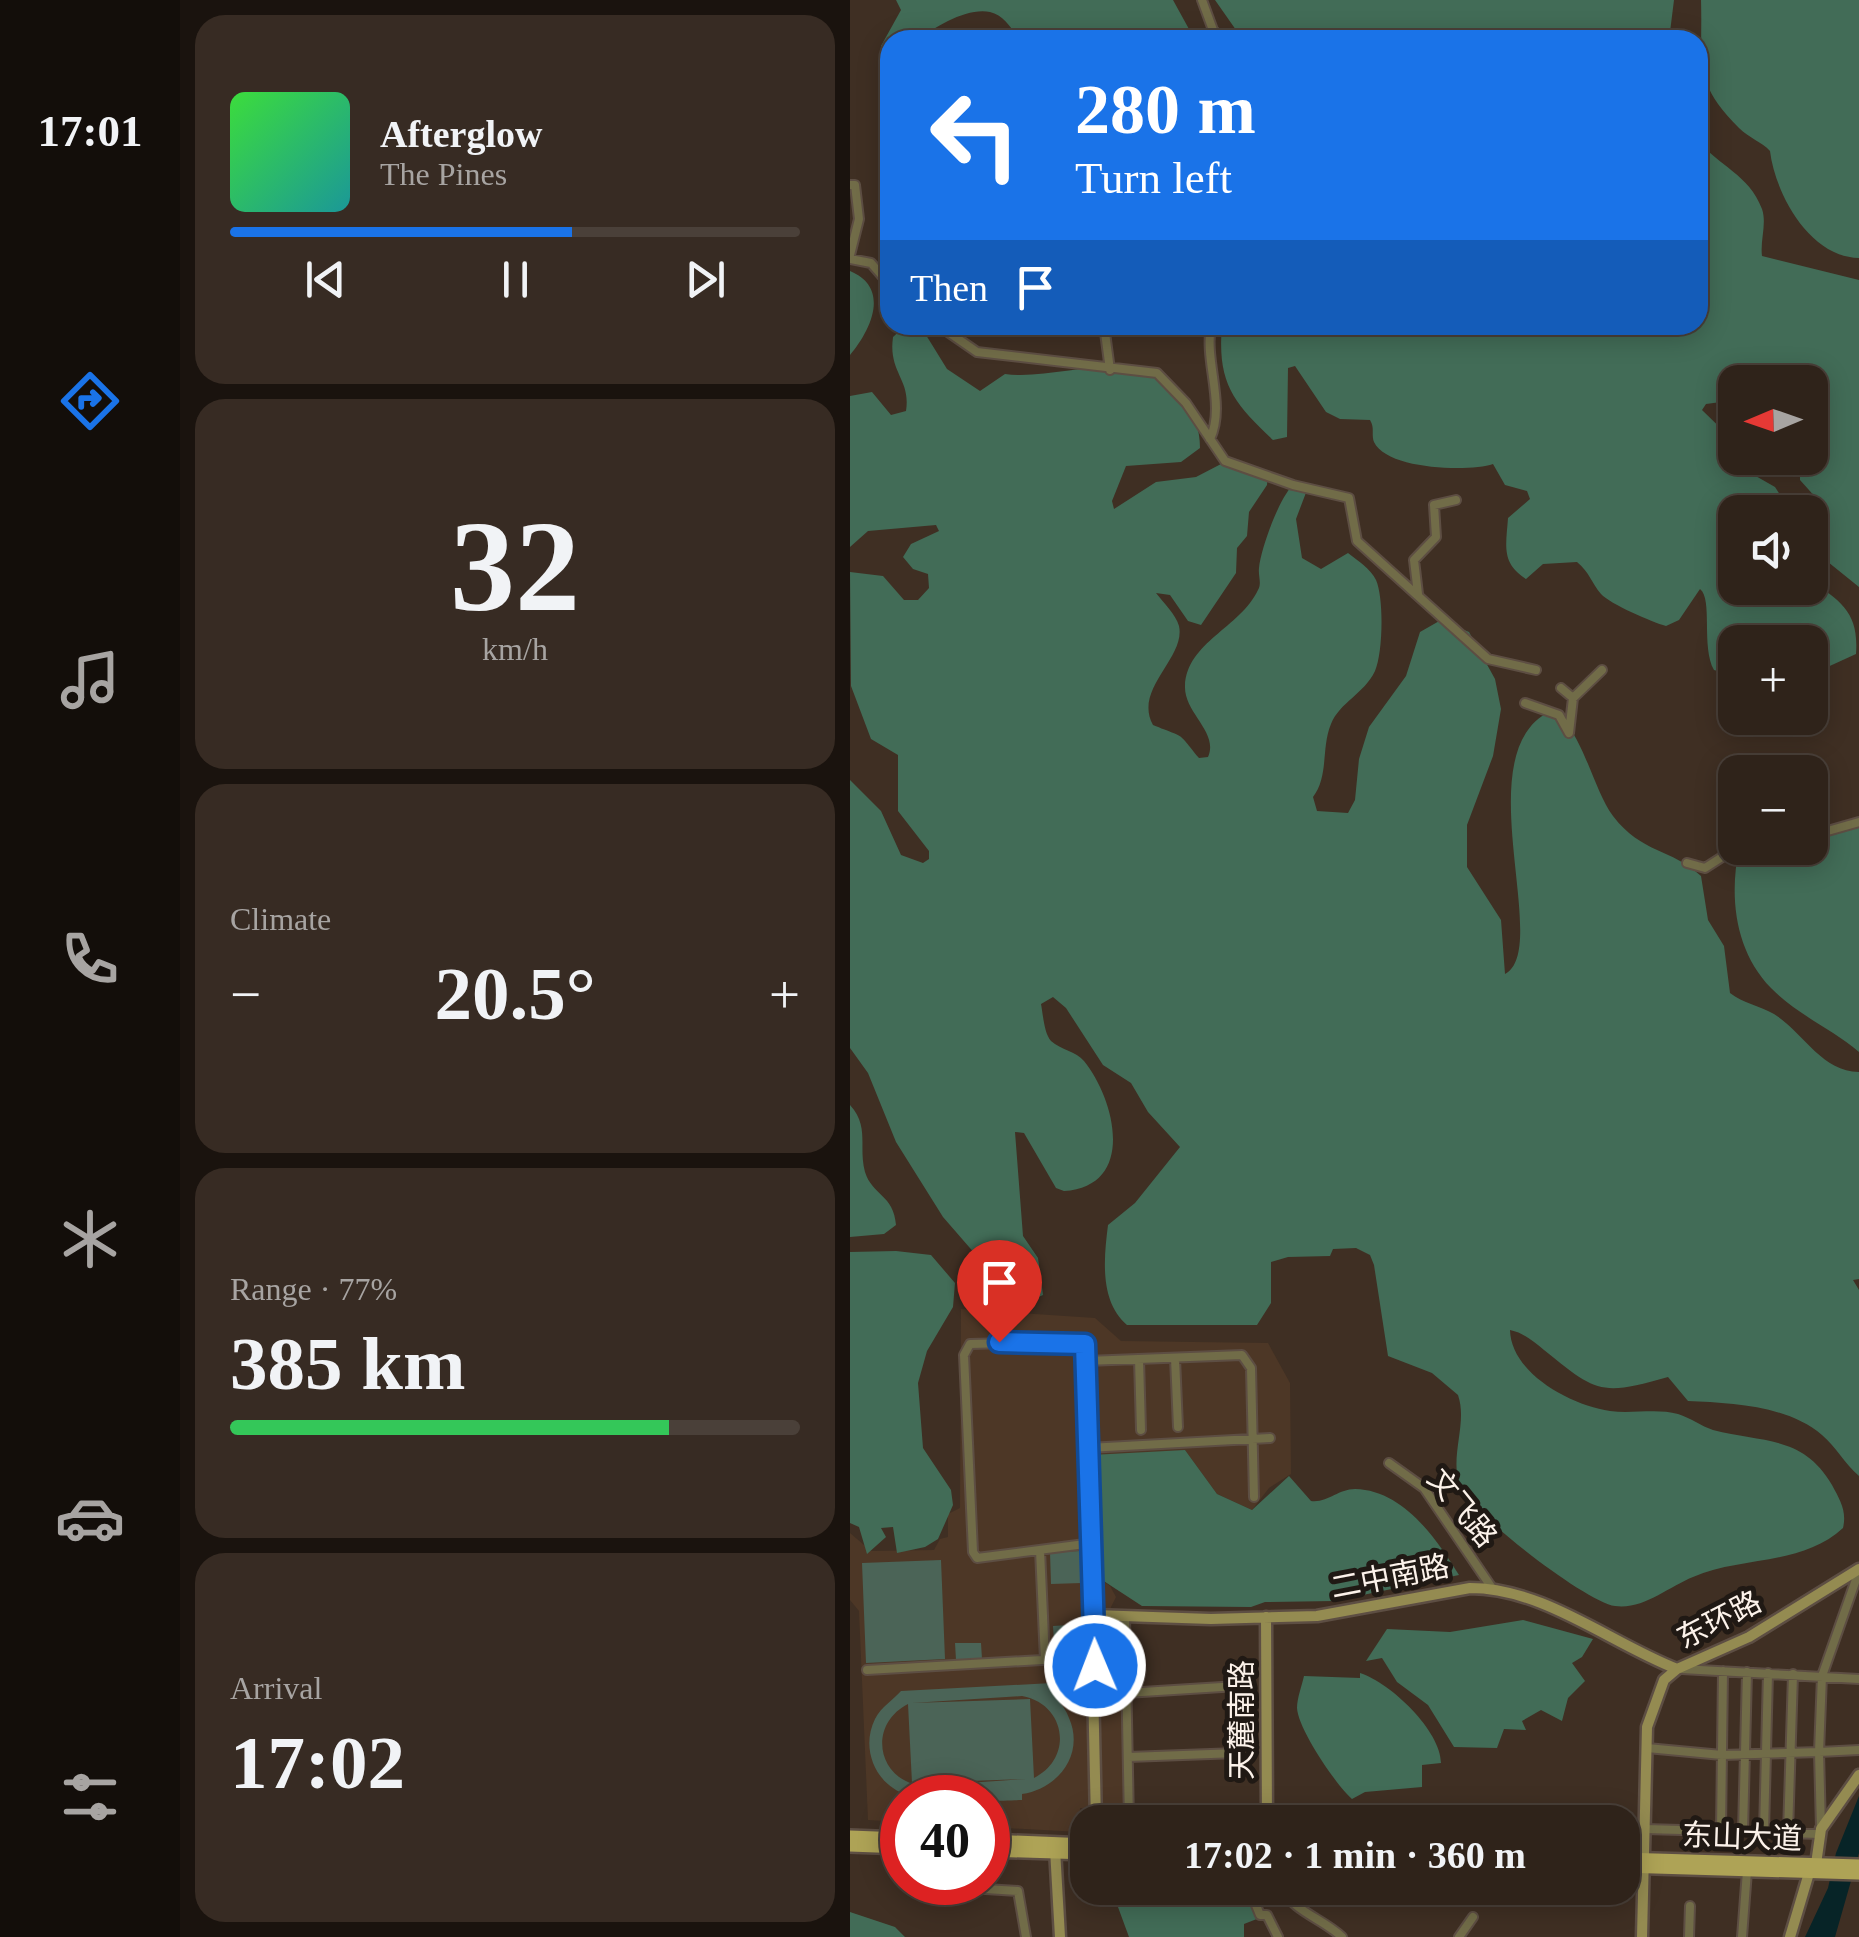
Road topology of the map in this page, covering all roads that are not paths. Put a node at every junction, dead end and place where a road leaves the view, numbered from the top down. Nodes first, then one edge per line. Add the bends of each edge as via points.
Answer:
1 (1202, 0) edge
2 (1212, 30) edge
3 (850, 186) edge
4 (850, 257) edge
5 (880, 273) edge
6 (952, 335) edge
7 (1105, 335) edge
8 (1208, 335) edge
9 (1110, 370) junction
10 (1210, 439) junction
11 (1456, 500) dead end
12 (1418, 594) junction
13 (1536, 670) dead end
14 (1602, 670) dead end
15 (1561, 688) dead end
16 (1573, 698) junction
17 (1525, 703) dead end
18 (1859, 822) edge
19 (1828, 831) edge
20 (1718, 860) edge
21 (1687, 862) dead end
22 (1175, 1358) junction
23 (1139, 1360) junction
24 (1086, 1361) junction
25 (1178, 1427) dead end
26 (1142, 1430) dead end
27 (1270, 1438) dead end
28 (1252, 1440) junction
29 (1088, 1448) junction
30 (1389, 1463) dead end
31 (1254, 1496) dead end
32 (1092, 1549) junction
33 (1040, 1550) junction
34 (1859, 1570) edge
35 (1492, 1588) junction
36 (1094, 1614) junction
37 (1125, 1617) junction
38 (1266, 1617) junction
39 (1094, 1657) junction
40 (1045, 1660) junction
41 (1678, 1668) junction
42 (867, 1670) dead end
43 (1723, 1671) junction
44 (1746, 1672) junction
45 (1768, 1673) junction
46 (1792, 1674) junction
47 (1822, 1676) junction
48 (1859, 1679) edge
49 (1238, 1686) dead end
50 (1126, 1693) junction
51 (1646, 1748) junction
52 (1859, 1750) edge
53 (1819, 1752) junction
54 (1238, 1753) dead end
55 (1790, 1753) junction
56 (1745, 1754) junction
57 (1766, 1754) junction
58 (1722, 1755) junction
59 (1128, 1758) junction
60 (1859, 1775) edge
61 (1096, 1805) edge
62 (1129, 1805) edge
63 (1267, 1805) edge
64 (1644, 1829) junction
65 (1721, 1831) junction
66 (1743, 1832) junction
67 (1764, 1832) junction
68 (1821, 1832) junction
69 (1788, 1833) junction
70 (850, 1836) edge
71 (880, 1837) edge
72 (1010, 1843) edge
73 (850, 1846) edge
74 (1070, 1846) edge
75 (880, 1847) edge
76 (1055, 1848) junction
77 (1010, 1850) edge
78 (1070, 1851) edge
79 (1640, 1862) edge
80 (1644, 1863) junction
81 (1640, 1864) edge
82 (1859, 1865) edge
83 (1793, 1868) junction
84 (1812, 1868) junction
85 (1747, 1871) junction
86 (1859, 1874) edge
87 (1010, 1891) edge
88 (1256, 1905) edge
89 (1292, 1905) edge
90 (1690, 1906) dead end
91 (1473, 1917) dead end
92 (1026, 1937) edge
93 (1060, 1937) edge
94 (1278, 1937) edge
95 (1342, 1937) edge
96 (1459, 1937) edge
97 (1642, 1937) edge
98 (1689, 1937) edge
99 (1742, 1937) edge
100 (1790, 1937) edge

1 - 2 street
3 - 4 street via 859,218
4 - 5 street
6 - 9 street via 977,352
7 - 9 street
8 - 10 street via 1216,425
9 - 10 street via 1157,373
10 - 12 street via 1225,460 1349,498 1358,542
11 - 12 street via 1434,506 1436,536 1414,560
12 - 13 street via 1488,659
14 - 16 street
15 - 16 street
16 - 17 street via 1569,733 1558,715
18 - 19 street
20 - 21 street via 1705,868
22 - 23 street
22 - 25 street
22 - 28 street via 1242,1355 1251,1368
23 - 24 street
23 - 26 street
24 - 29 street
24 - 33 street via 1083,1341 970,1344 964,1355 973,1552 977,1558
27 - 28 street
28 - 29 street
28 - 31 street
29 - 32 street
30 - 35 street, 文飞路 via 1424,1488
32 - 33 street via 1085,1544
32 - 36 street
33 - 40 street
34 - 41 street, 东环路 via 1750,1637
34 - 47 street
35 - 38 street, 二中南路 via 1317,1616
35 - 41 street, 二中南路
36 - 37 street, 二中南路
36 - 39 street
37 - 38 street, 二中南路
37 - 50 street
38 - 63 street, 天麓南路
39 - 40 street
39 - 61 street
40 - 42 street
41 - 43 street
41 - 51 street, 东环路 via 1664,1680 1649,1712
43 - 44 street
43 - 58 street
44 - 45 street
44 - 56 street
45 - 46 street
45 - 57 street
46 - 47 street
46 - 55 street
47 - 48 street
47 - 53 street
49 - 50 street
50 - 59 street
51 - 58 street
51 - 64 street, 东环路
52 - 53 street
53 - 55 street
53 - 68 street
54 - 59 street
55 - 57 street
55 - 69 street
56 - 57 street
56 - 58 street
56 - 66 street
57 - 67 street
58 - 65 street
59 - 62 street
60 - 68 street
64 - 65 street
64 - 80 street, 东环路
65 - 66 street
66 - 67 street
67 - 69 street
68 - 69 street
68 - 84 street
70 - 71 main road
72 - 76 main road
73 - 75 main road
74 - 76 main road
76 - 77 main road
76 - 78 main road
76 - 93 street
79 - 80 main road, 东山大道
80 - 81 main road, 东山大道
80 - 83 main road, 东山大道
80 - 85 main road, 东山大道
80 - 97 street, 东环路
82 - 84 main road, 东山大道
83 - 84 main road, 东山大道
83 - 85 main road, 东山大道
84 - 86 main road, 东山大道
84 - 100 street
85 - 99 street
87 - 92 street via 1018,1891
88 - 94 street
89 - 95 street
90 - 98 street
91 - 96 street

